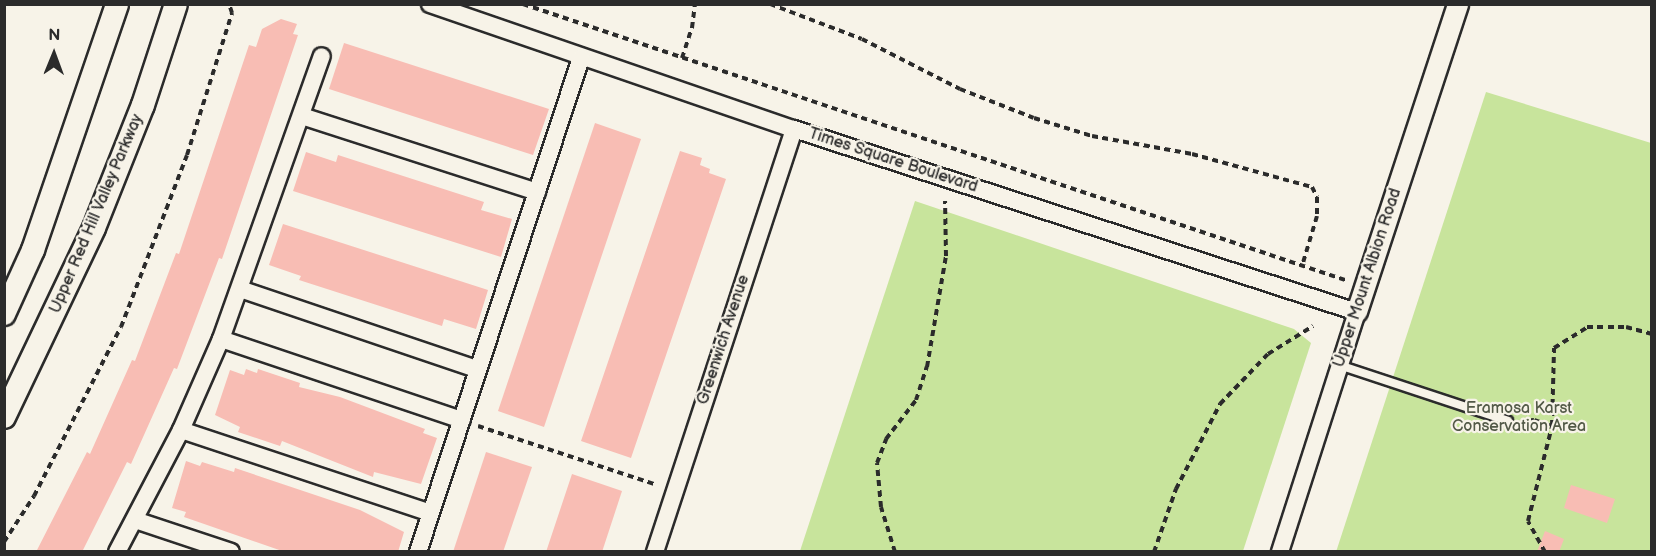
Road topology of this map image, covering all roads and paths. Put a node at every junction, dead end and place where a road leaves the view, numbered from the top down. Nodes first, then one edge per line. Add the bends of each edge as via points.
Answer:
1 (117, 4) edge
2 (176, 4) edge
3 (229, 4) edge
4 (430, 4) edge
5 (523, 4) edge
6 (695, 4) edge
7 (770, 4) edge
8 (1458, 4) edge
9 (322, 56) dead end
10 (581, 58) junction
11 (682, 58) junction
12 (302, 116) junction
13 (794, 129) junction
14 (537, 192) junction
15 (945, 201) dead end
16 (1302, 266) junction
17 (1365, 286) junction
18 (240, 289) junction
19 (1357, 312) junction
20 (4, 314) edge
21 (1313, 326) dead end
22 (1652, 334) edge
23 (220, 339) junction
24 (1339, 365) junction
25 (477, 369) junction
26 (4, 417) edge
27 (1508, 421) joint
28 (467, 422) junction
29 (1552, 426) junction
30 (181, 430) junction
31 (654, 484) dead end
32 (430, 513) junction
33 (135, 520) junction
34 (4, 542) edge
35 (117, 552) edge
36 (231, 552) edge
37 (418, 552) edge
38 (655, 552) edge
39 (895, 552) edge
40 (1154, 552) edge
41 (1280, 552) edge
42 (1545, 552) edge

1 - 20 main road via 33,250
2 - 26 main road, Upper Red Hill Valley Parkway via 143,105 94,228
3 - 34 path via 232,13 187,155 121,327 34,496
4 - 10 street, Times Square Boulevard
5 - 11 path
6 - 11 path
7 - 16 path via 862,39 960,89 1034,118 1092,136 1263,171 1311,187 1317,197 1317,216
8 - 17 street, Upper Mount Albion Road
9 - 12 street
10 - 13 street, Times Square Boulevard
10 - 14 street
11 - 16 path
12 - 14 street
12 - 18 street
13 - 19 street, Times Square Boulevard
13 - 38 street, Greenwich Avenue
14 - 25 street
15 - 39 path via 946,256 927,367 916,399 886,439 877,463 880,507
16 - 17 path
17 - 19 street, Upper Mount Albion Road
18 - 23 street
18 - 25 street
19 - 24 street, Upper Mount Albion Road
21 - 40 path via 1268,354 1220,404 1176,489
22 - 29 path via 1626,327 1587,327 1554,348
23 - 28 street
23 - 30 street
24 - 27 lane
24 - 41 street, Upper Mount Albion Road
25 - 28 street
27 - 29 path via 1534,420
28 - 31 path
28 - 32 street
29 - 42 path via 1528,521
30 - 32 street
30 - 33 street
32 - 37 street
33 - 35 street
33 - 36 street

